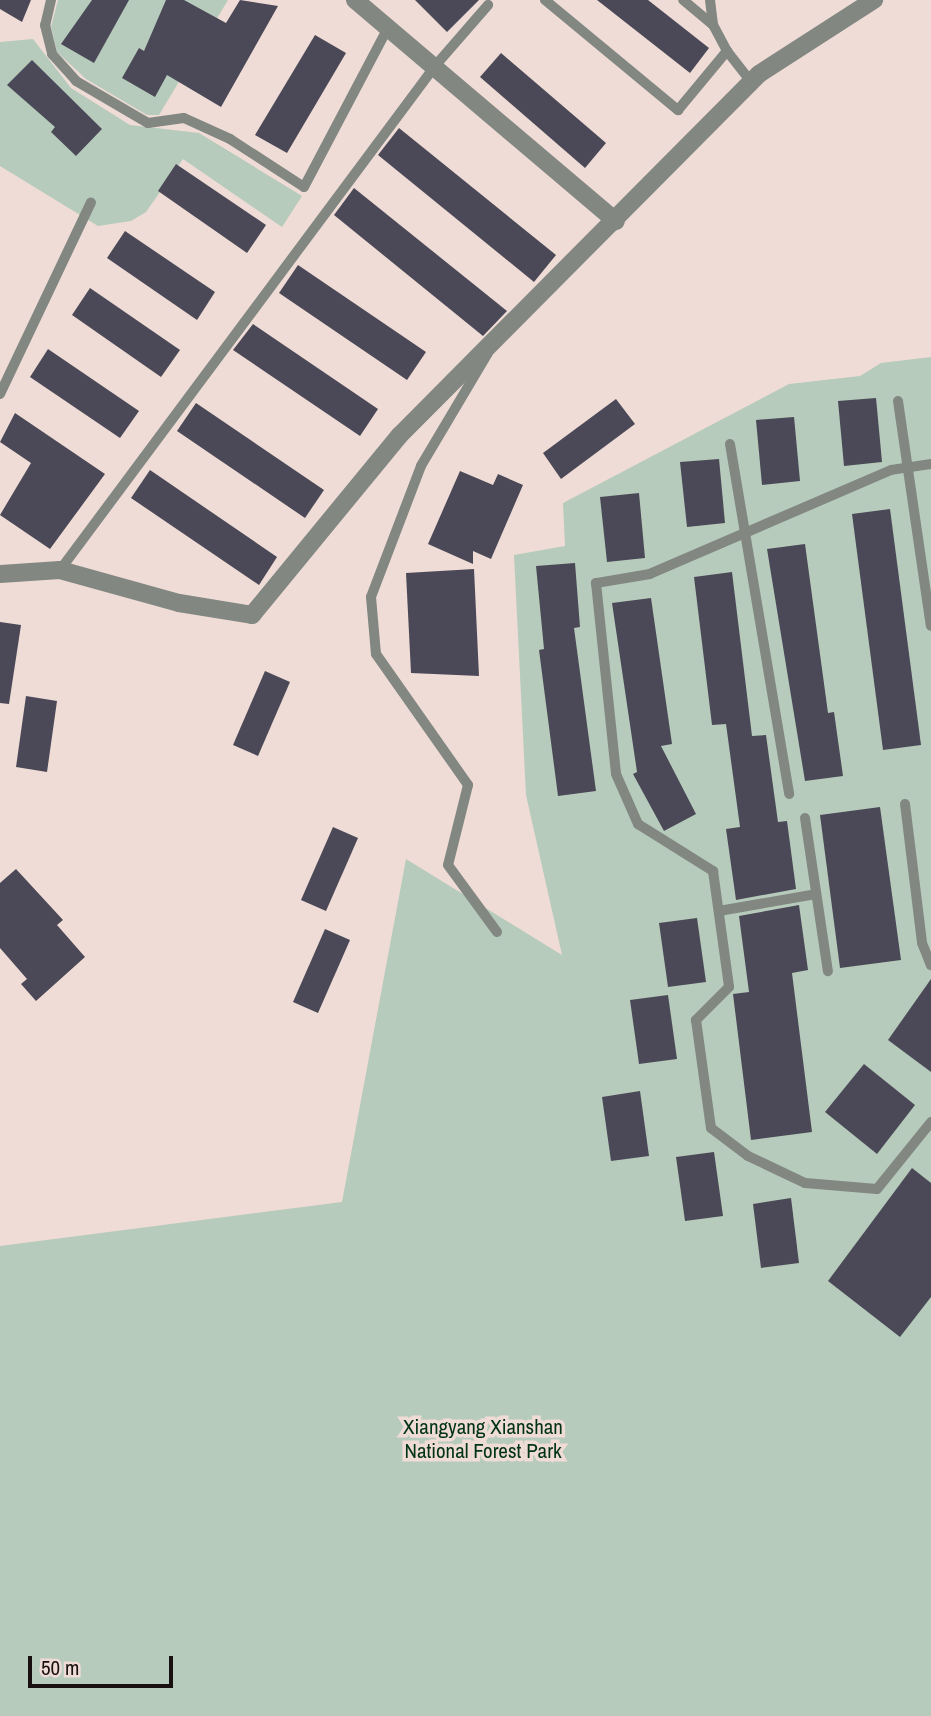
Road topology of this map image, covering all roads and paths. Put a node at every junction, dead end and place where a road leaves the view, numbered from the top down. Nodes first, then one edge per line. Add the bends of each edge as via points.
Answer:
1 (51, 0) edge
2 (355, 0) edge
3 (545, 0) edge
4 (683, 0) edge
5 (710, 0) edge
6 (874, 0) edge
7 (488, 2) edge
8 (713, 25) junction
9 (388, 28) junction
10 (727, 51) junction
11 (435, 66) junction
12 (751, 82) junction
13 (91, 202) dead end
14 (617, 221) junction
15 (492, 344) junction
16 (0, 394) edge
17 (898, 401) dead end
18 (730, 444) dead end
19 (931, 464) edge
20 (907, 468) junction
21 (745, 537) junction
22 (60, 570) junction
23 (0, 574) edge
24 (931, 626) edge
25 (789, 794) dead end
26 (905, 804) dead end
27 (805, 818) dead end
28 (816, 894) junction
29 (719, 911) junction
30 (497, 932) dead end
31 (931, 965) edge
32 (828, 971) dead end
33 (931, 1122) edge

1 - 9 lane via 45,25 52,54 76,82 148,123 184,118 230,139 304,187
2 - 9 street
3 - 10 lane via 678,110
4 - 8 lane
5 - 8 lane
6 - 12 street
7 - 11 lane
8 - 10 lane
9 - 11 street
10 - 12 lane
11 - 14 street
11 - 22 lane
12 - 14 street
13 - 16 lane
14 - 15 street
15 - 22 street via 400,435 252,615 179,603
15 - 30 lane via 466,398 421,466 371,597 376,654 468,785 448,865
17 - 20 lane
18 - 21 lane
19 - 20 lane
20 - 21 lane
20 - 24 lane
21 - 25 lane
21 - 29 lane via 650,574 596,583 616,774 638,824 713,872
22 - 23 street
26 - 31 lane via 922,943
27 - 28 lane
28 - 29 lane
28 - 32 lane
29 - 33 lane via 729,987 696,1020 711,1128 748,1156 804,1183 877,1189

